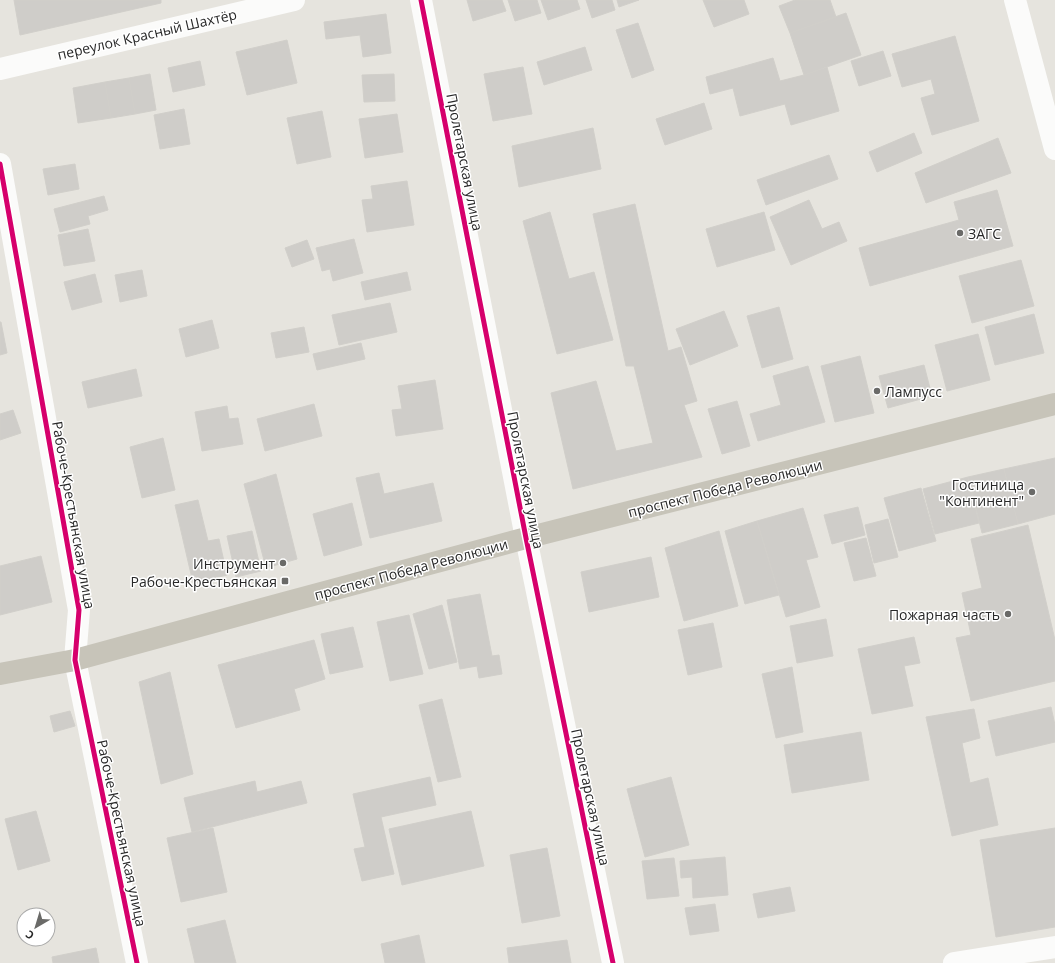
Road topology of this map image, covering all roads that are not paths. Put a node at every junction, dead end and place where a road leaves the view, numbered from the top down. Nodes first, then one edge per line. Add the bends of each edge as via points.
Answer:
1 (294, 0) edge
2 (421, 0) edge
3 (1015, 0) edge
4 (0, 68) edge
5 (1055, 149) edge
6 (0, 164) edge
7 (1055, 404) edge
8 (526, 538) junction
9 (75, 660) junction
10 (0, 674) edge
11 (1055, 947) edge
12 (137, 963) edge
13 (613, 963) edge
14 (954, 963) edge

1 - 4 street, переулок Красный Шахтёр
2 - 8 street, Пролетарская улица
3 - 5 street
6 - 9 street, Рабоче-Крестьянская улица via 79,610
7 - 8 main road, проспект Победа Революции
8 - 9 main road, проспект Победа Революции
8 - 13 street, Пролетарская улица
9 - 10 main road, проспект Победа Революции
9 - 12 street, Рабоче-Крестьянская улица
11 - 14 street

